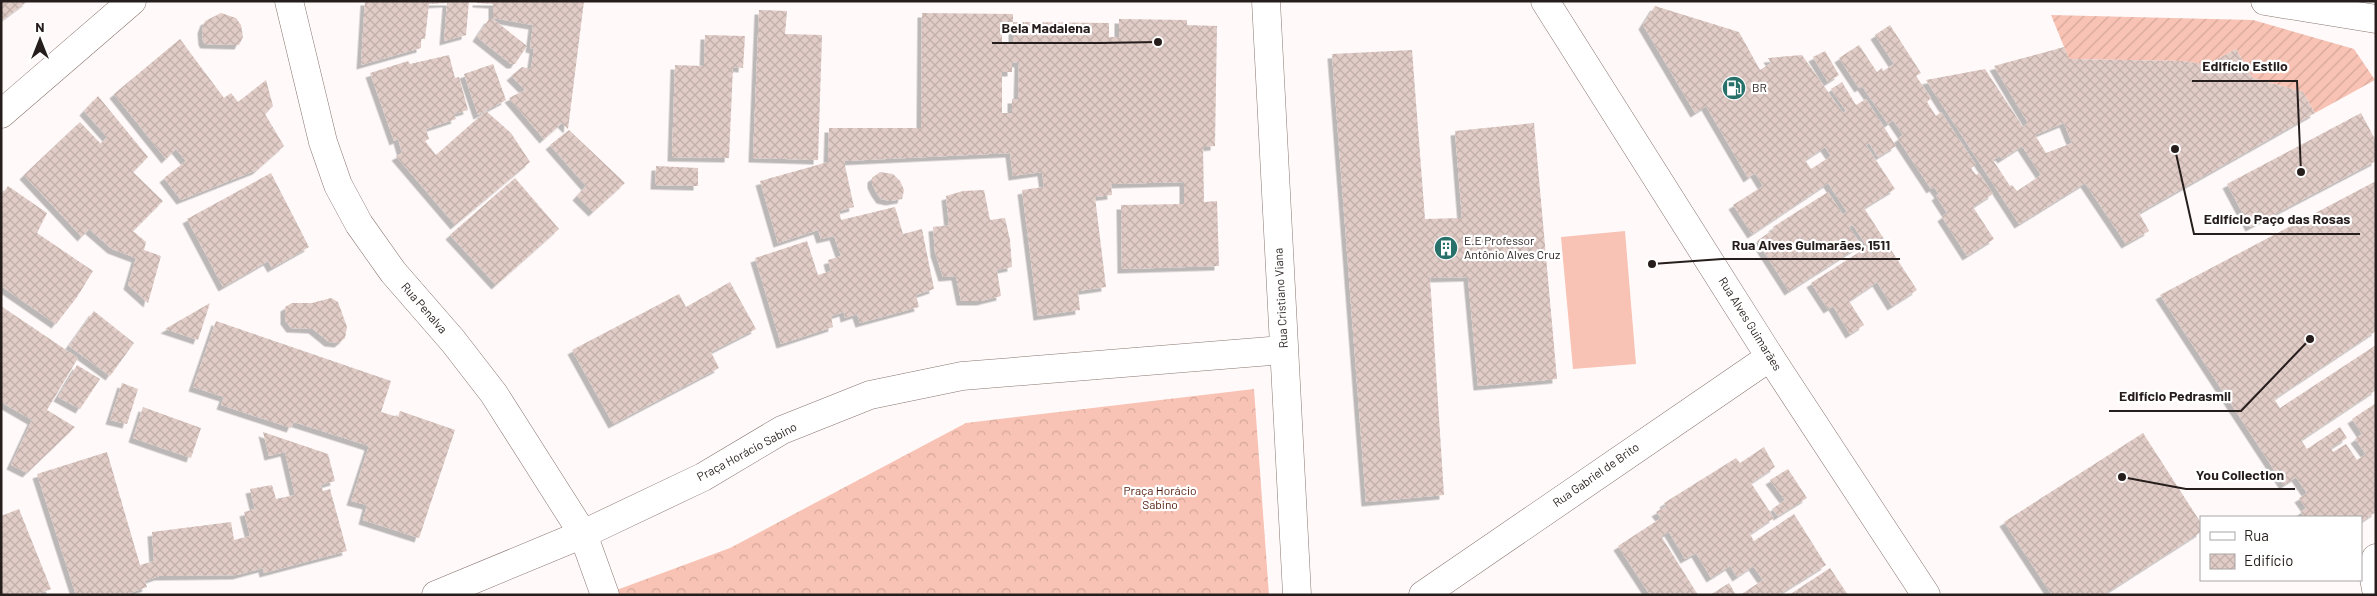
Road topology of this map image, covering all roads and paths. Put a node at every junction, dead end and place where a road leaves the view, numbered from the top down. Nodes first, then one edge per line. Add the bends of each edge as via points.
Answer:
1 (132, 1) edge
2 (289, 1) edge
3 (1266, 1) edge
4 (1545, 1) edge
5 (2264, 1) edge
6 (2376, 19) edge
7 (1, 114) edge
8 (1283, 350) junction
9 (1770, 357) junction
10 (583, 534) junction
11 (2376, 558) edge
12 (2376, 589) edge
13 (436, 595) edge
14 (605, 595) edge
15 (1297, 595) edge
16 (1422, 595) edge
17 (1926, 595) edge

1 - 7 street
2 - 10 street, Rua Penalva via 323,142 338,185 393,272 494,394
3 - 8 street, Rua Cristiano Viana
4 - 9 street, Rua Alves Guimarães
5 - 6 street
8 - 10 street, Praça Horácio Sabino via 962,376 870,395 782,430 702,477
8 - 15 street, Rua Cristiano Viana
9 - 16 street, Rua Gabriel de Brito
9 - 17 street, Rua Alves Guimarães
10 - 13 street, Praça Horácio Sabino
10 - 14 street, Rua Penalva
11 - 12 street via 2372,568

